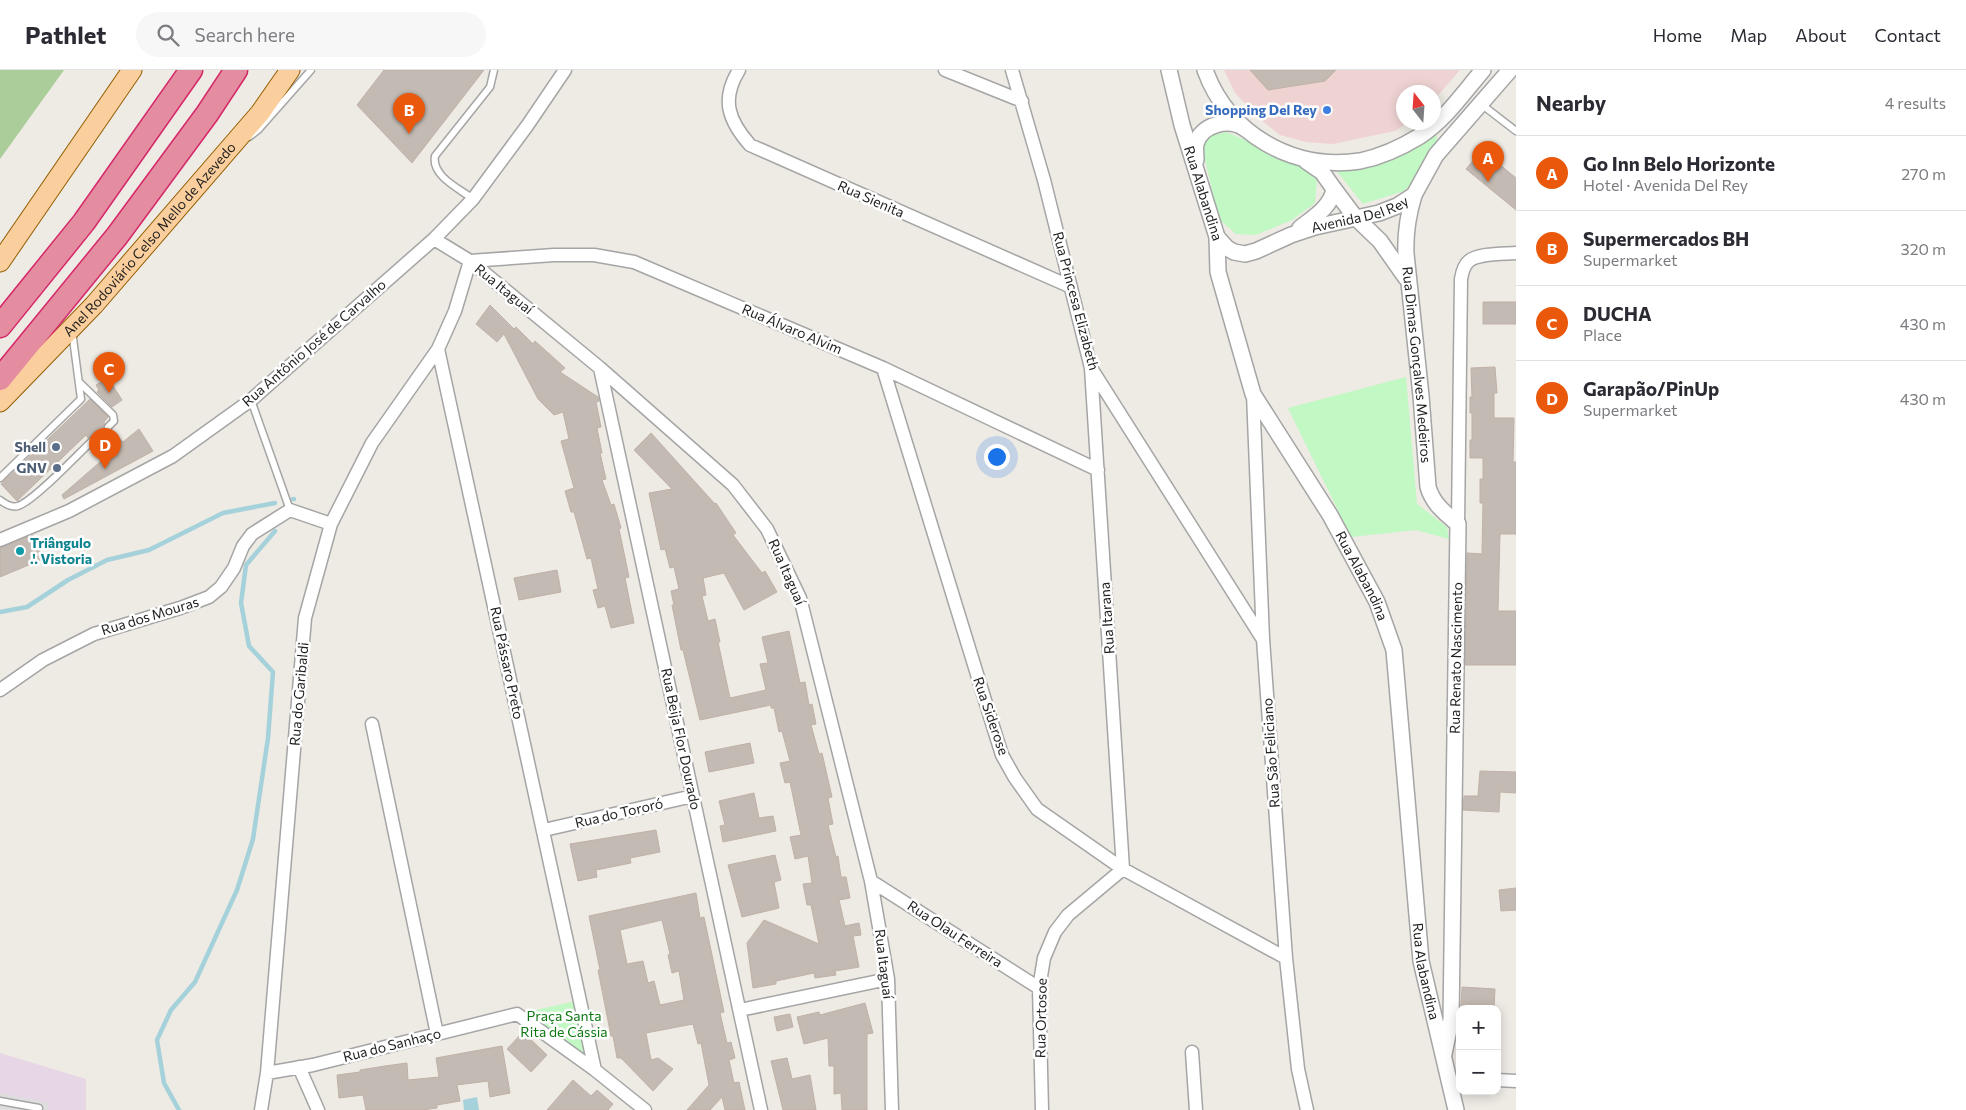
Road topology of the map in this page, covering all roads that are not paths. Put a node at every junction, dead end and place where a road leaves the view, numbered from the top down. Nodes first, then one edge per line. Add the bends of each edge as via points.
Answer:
1 (132, 70) edge
2 (191, 70) edge
3 (236, 70) edge
4 (290, 70) edge
5 (311, 70) edge
6 (494, 70) edge
7 (565, 70) edge
8 (739, 70) edge
9 (945, 70) edge
10 (1012, 70) edge
11 (1169, 70) edge
12 (1205, 70) edge
13 (1483, 70) edge
14 (1510, 70) edge
15 (1022, 101) junction
16 (1480, 103) junction
17 (1247, 130) junction
18 (1516, 131) edge
19 (231, 147) junction
20 (1300, 158) junction
21 (1197, 167) junction
22 (1334, 189) junction
23 (1414, 195) junction
24 (473, 199) junction
25 (1355, 217) junction
26 (1291, 235) junction
27 (1217, 237) junction
28 (434, 239) junction
29 (1516, 253) edge
30 (470, 261) junction
31 (0, 262) edge
32 (1409, 281) junction
33 (1069, 286) junction
34 (0, 326) edge
35 (72, 327) junction
36 (438, 349) junction
37 (600, 368) junction
38 (883, 368) junction
39 (1091, 368) junction
40 (0, 379) edge
41 (79, 382) junction
42 (1253, 394) junction
43 (251, 400) junction
44 (0, 402) edge
45 (108, 427) dead end
46 (92, 441) dead end
47 (1098, 470) junction
48 (0, 478) edge
49 (0, 500) edge
50 (290, 510) junction
51 (331, 524) junction
52 (1458, 524) junction
53 (0, 540) edge
54 (1263, 639) junction
55 (0, 690) edge
56 (372, 724) dead end
57 (693, 796) junction
58 (544, 830) junction
59 (1123, 869) junction
60 (870, 881) junction
61 (1286, 958) junction
62 (888, 978) junction
63 (1039, 988) junction
64 (740, 1010) junction
65 (437, 1034) junction
66 (1192, 1052) dead end
67 (1443, 1058) junction
68 (299, 1067) junction
69 (595, 1070) junction
70 (267, 1073) junction
71 (1454, 1078) edge
72 (1501, 1080) edge
73 (1516, 1081) edge
74 (0, 1101) edge
75 (38, 1110) edge
76 (261, 1110) edge
77 (318, 1110) edge
78 (645, 1110) edge
79 (761, 1110) edge
80 (892, 1110) edge
81 (1042, 1110) edge
82 (1196, 1110) edge
83 (1307, 1110) edge
84 (1456, 1110) edge

1 - 31 main road
2 - 34 highway via 84,222
3 - 40 highway, Anel Rodoviário Celso Mello de Azevedo via 118,236
4 - 19 main road, Anel Rodoviário Celso Mello de Azevedo
5 - 19 lane via 258,130
6 - 24 lane via 490,87 434,161 437,170
7 - 24 street, Rua Antônio José de Carvalho
8 - 33 street, Rua Sienita via 732,81 728,99 731,118 750,145
9 - 15 street
10 - 15 street, Rua Princesa Elizabeth
11 - 21 street, Rua Alabandina via 1182,125
12 - 17 street via 1221,103
13 - 20 street via 1439,121 1400,146 1360,161
14 - 16 street, Avenida Del Rey
15 - 33 street, Rua Princesa Elizabeth
16 - 18 lane
16 - 23 street, Avenida Del Rey via 1436,155
17 - 20 street via 1263,143
17 - 21 street via 1227,122 1210,127 1199,137 1196,145
19 - 35 main road, Anel Rodoviário Celso Mello de Azevedo via 94,306
20 - 22 street via 1322,172
21 - 27 street, Rua Alabandina
22 - 25 street
22 - 26 street via 1333,198 1326,206
23 - 25 street, Avenida Del Rey via 1397,206
23 - 32 street, Rua Dimas Gonçalves Medeiros via 1405,239
24 - 28 street, Rua Antônio José de Carvalho
25 - 26 street, Avenida Del Rey
25 - 32 street via 1380,241
26 - 27 street, Avenida Del Rey via 1245,254 1227,248
27 - 42 street, Rua Alabandina via 1218,272
28 - 30 street, Rua Itaguaí
28 - 43 street, Rua Antônio José de Carvalho
29 - 52 street, Rua Renato Nascimento via 1469,260 1463,269 1459,301
30 - 36 street via 455,311
30 - 37 street, Rua Itaguaí
30 - 38 street, Rua Álvaro Alvim via 594,255 634,262
32 - 52 street, Rua Dimas Gonçalves Medeiros via 1428,487 1431,498
33 - 39 street, Rua Princesa Elizabeth
35 - 41 lane
35 - 44 main road, Anel Rodoviário Celso Mello de Azevedo
36 - 51 street, Rua do Garibaldi via 372,443
36 - 58 street, Rua Pássaro Preto
37 - 57 street, Rua Beija Flor Dourado
37 - 60 street, Rua Itaguaí via 733,485 767,529 800,598
38 - 47 street, Rua Álvaro Alvim
38 - 59 street, Rua Siderose via 1002,755 1037,810
39 - 47 street, Rua Itarana
39 - 54 street, Rua Princesa Elizabeth
41 - 45 lane via 113,415 114,421
41 - 48 lane via 81,399
42 - 54 street, Rua São Feliciano
42 - 67 street, Rua Alabandina via 1335,524 1377,602 1394,650 1421,961
43 - 50 lane
43 - 53 street, Rua Antônio José de Carvalho via 173,456 69,511
46 - 49 lane via 30,499 17,506
47 - 59 street, Rua Itarana
50 - 51 street
50 - 55 street, Rua dos Mouras via 252,534 242,546 234,568 221,587 209,597 94,634 43,660
51 - 70 street, Rua do Garibaldi via 305,618
52 - 67 street, Rua Renato Nascimento via 1451,1020
54 - 61 street, Rua São Feliciano
56 - 65 street
57 - 58 street, Rua do Tororó
57 - 64 street, Rua Beija Flor Dourado
58 - 69 street, Rua Pássaro Preto
59 - 61 street, Rua Siderose
59 - 63 street, Rua Ortosoe via 1068,915 1055,932 1044,958
60 - 62 street, Rua Itaguaí
60 - 63 street, Rua Olau Ferreira
61 - 83 street, Rua São Feliciano via 1298,1069
62 - 64 street
62 - 80 street, Rua Itaguaí
63 - 81 street, Rua Ortosoe
64 - 79 street, Rua Beija Flor Dourado
65 - 68 street, Rua do Sanhaço
65 - 69 street, Rua do Sanhaço via 517,1014
66 - 82 street
67 - 71 street, Rua Alabandina
68 - 70 street, Rua do Sanhaço
68 - 77 street
69 - 78 street
70 - 76 street, Rua do Garibaldi
71 - 84 street, Rua Alabandina
72 - 73 street
74 - 75 lane

